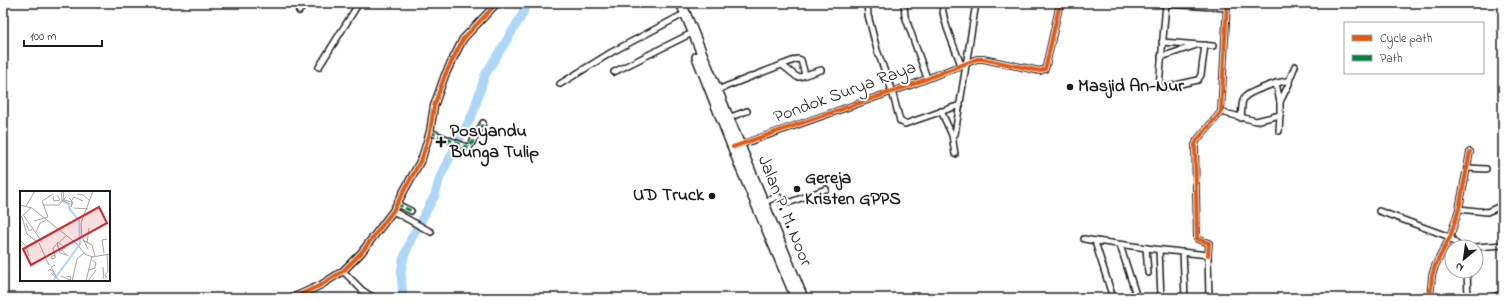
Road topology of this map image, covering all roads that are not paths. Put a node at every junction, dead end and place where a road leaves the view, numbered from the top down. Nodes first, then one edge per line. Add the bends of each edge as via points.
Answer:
1 (306, 3) edge
2 (358, 3) edge
3 (497, 3) edge
4 (675, 3) edge
5 (681, 3) edge
6 (867, 3) edge
7 (904, 3) edge
8 (942, 3) edge
9 (976, 3) edge
10 (1060, 3) edge
11 (1154, 3) edge
12 (1166, 4) edge
13 (1227, 6) edge
14 (299, 11) dead end
15 (680, 16) junction
16 (690, 35) junction
17 (1162, 42) junction
18 (1198, 44) junction
19 (1205, 45) junction
20 (1213, 46) dead end
21 (1161, 57) junction
22 (963, 64) junction
23 (782, 65) junction
24 (1295, 66) dead end
25 (319, 67) dead end
26 (821, 70) dead end
27 (614, 72) dead end
28 (805, 75) junction
29 (927, 78) junction
30 (1289, 81) junction
31 (1276, 83) junction
32 (560, 84) dead end
33 (717, 90) junction
34 (892, 91) junction
35 (1280, 102) junction
36 (960, 105) junction
37 (748, 111) dead end
38 (941, 111) junction
39 (1221, 112) junction
40 (1280, 115) junction
41 (728, 118) junction
42 (1241, 118) junction
43 (483, 123) dead end
44 (1279, 130) dead end
45 (430, 132) junction
46 (952, 135) junction
47 (736, 146) junction
48 (1470, 152) dead end
49 (955, 154) dead end
50 (1468, 168) junction
51 (1486, 168) dead end
52 (826, 189) dead end
53 (763, 203) junction
54 (397, 204) junction
55 (1503, 205) edge
56 (1459, 209) junction
57 (393, 211) junction
58 (411, 211) dead end
59 (1379, 211) dead end
60 (429, 231) dead end
61 (1450, 237) junction
62 (1084, 239) dead end
63 (1096, 241) junction
64 (1120, 245) junction
65 (1503, 245) edge
66 (1484, 246) edge
67 (1152, 249) junction
68 (1184, 252) junction
69 (1208, 255) junction
70 (342, 271) junction
71 (1148, 273) dead end
72 (1467, 279) edge
73 (797, 295) edge
74 (1503, 296) edge
75 (297, 297) edge
76 (374, 298) edge
77 (785, 298) edge
78 (1112, 298) edge
79 (1137, 298) edge
80 (1161, 298) edge
81 (1185, 298) edge
82 (1209, 298) edge
83 (1430, 298) edge
84 (1468, 298) edge
85 (1491, 298) edge

1 - 14 street
2 - 25 street
3 - 45 street via 463,39 445,75 434,106
4 - 15 highway, Jalan P. M. Noor
5 - 16 highway, Jalan P. M. Noor
6 - 34 street via 877,50
7 - 29 street via 905,16
8 - 22 street via 945,22
9 - 22 street
10 - 22 street, Pondok Surya Raya via 1043,70 983,59
11 - 12 street
12 - 13 street
12 - 17 street
13 - 39 street
15 - 16 highway, Jalan P. M. Noor
15 - 32 street via 612,52
16 - 27 street
16 - 33 highway, Jalan P. M. Noor
16 - 47 highway, Jalan P. M. Noor
17 - 18 street
17 - 21 street
18 - 19 street
18 - 21 street
19 - 20 street
19 - 21 street via 1201,75 1196,81 1161,88
22 - 29 street, Pondok Surya Raya
22 - 36 street
23 - 28 street via 797,77
23 - 28 street via 800,60
23 - 33 street
24 - 30 street
26 - 28 street
29 - 34 street, Pondok Surya Raya
30 - 31 street
30 - 35 street via 1290,84
31 - 35 street
31 - 42 street via 1246,95
33 - 41 highway, Jalan P. M. Noor
34 - 38 street via 903,124
34 - 47 street, Pondok Surya Raya
35 - 40 street
36 - 38 street
36 - 46 street via 955,133
37 - 41 street
38 - 46 street
39 - 42 street
39 - 69 street via 1195,145 1197,239 1208,242
40 - 42 street via 1256,121
40 - 44 street
41 - 47 highway, Jalan P. M. Noor
43 - 45 street via 468,149
45 - 54 street via 422,158
46 - 49 street
47 - 53 highway, Jalan P. M. Noor
47 - 73 highway, Jalan P. M. Noor
48 - 50 street
50 - 51 street
50 - 56 street
52 - 53 street via 788,203 778,196
53 - 73 highway, Jalan P. M. Noor
54 - 57 street
54 - 58 street
55 - 56 street via 1487,212
56 - 61 street
57 - 60 street
57 - 70 street via 361,253
59 - 61 street
61 - 83 street via 1432,276
62 - 63 street
63 - 64 street
63 - 78 street
64 - 67 street
64 - 79 street
65 - 66 street
67 - 68 street
67 - 71 street
67 - 80 street
68 - 69 street
68 - 81 street
69 - 82 street
70 - 75 street
70 - 76 street
72 - 84 street
73 - 77 street
74 - 85 street

